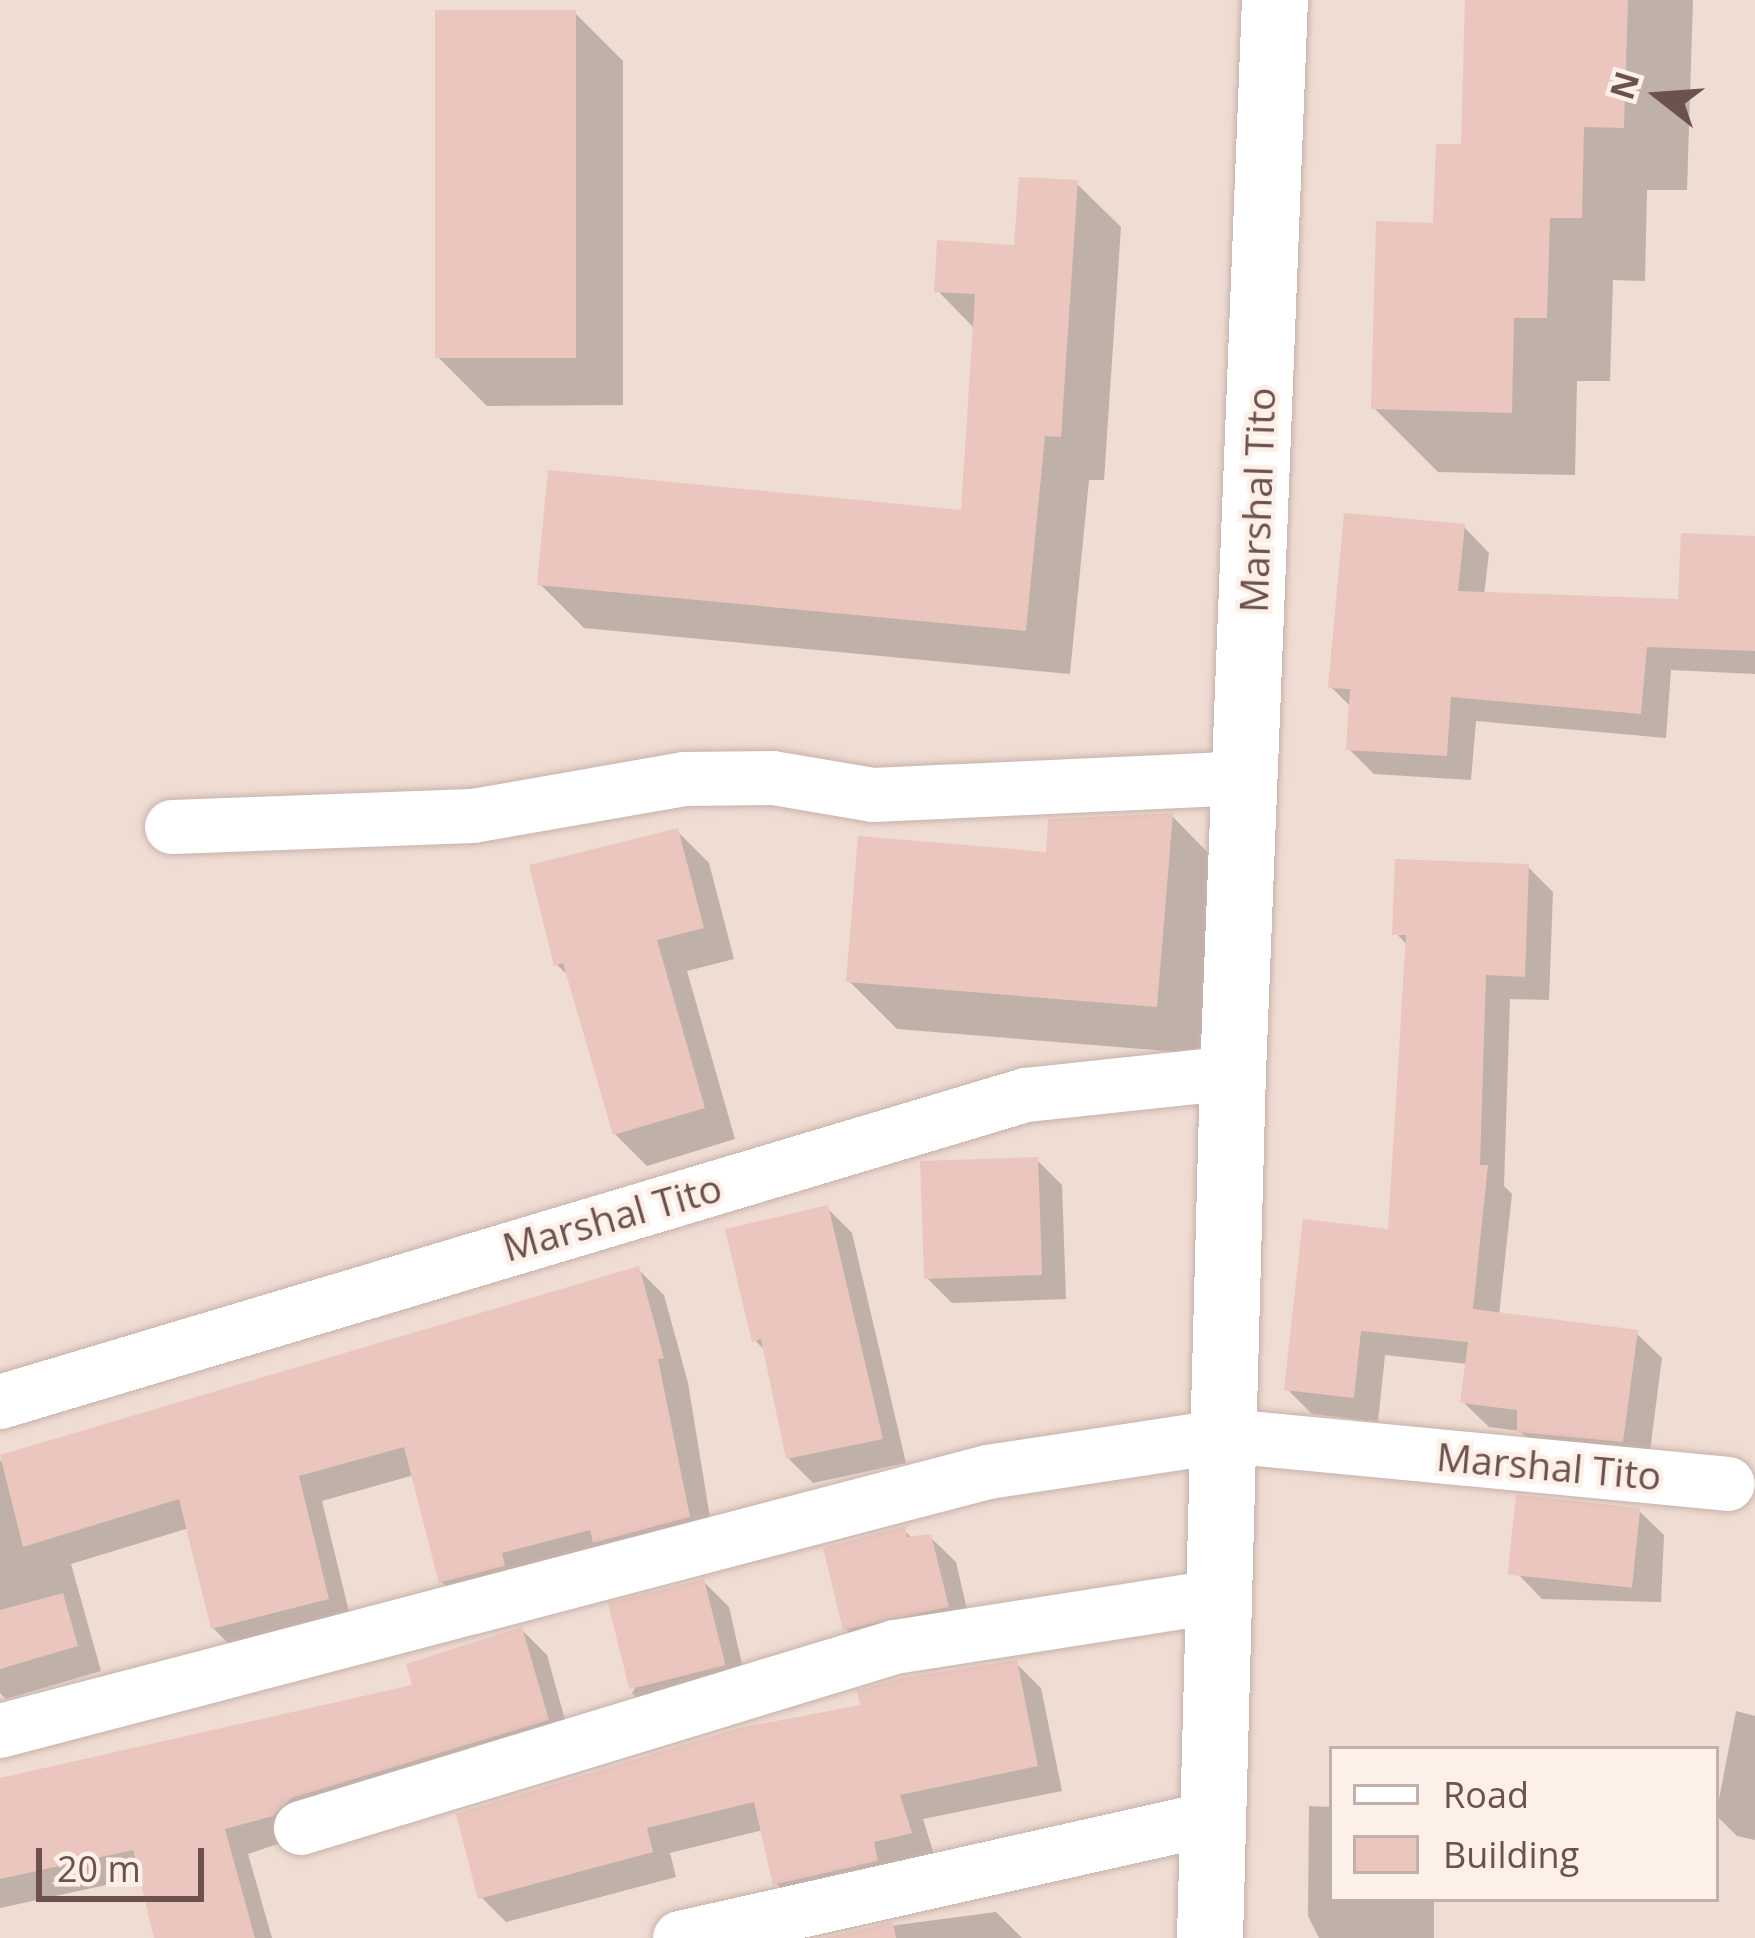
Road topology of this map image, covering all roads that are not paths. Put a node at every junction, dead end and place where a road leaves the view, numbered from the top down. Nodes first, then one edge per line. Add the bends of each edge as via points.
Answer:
1 (1275, 0) edge
2 (1245, 778) junction
3 (172, 827) dead end
4 (1232, 1072) junction
5 (0, 1402) edge
6 (1227, 1436) junction
7 (1728, 1484) dead end
8 (1222, 1596) junction
9 (0, 1731) edge
10 (1214, 1818) junction
11 (301, 1828) dead end
12 (680, 1938) edge
13 (1210, 1938) edge

1 - 2 street, Marshal Tito
2 - 3 street via 873,795 773,778 683,779 473,816
2 - 4 street, Marshal Tito
4 - 5 street, Marshal Tito via 1027,1095
4 - 6 street, Marshal Tito
6 - 7 street, Marshal Tito
6 - 8 street, Marshal Tito
6 - 9 street, Marshal Tito via 988,1472
8 - 10 street, Marshal Tito
8 - 11 street via 895,1647
10 - 12 street
10 - 13 street, Marshal Tito

